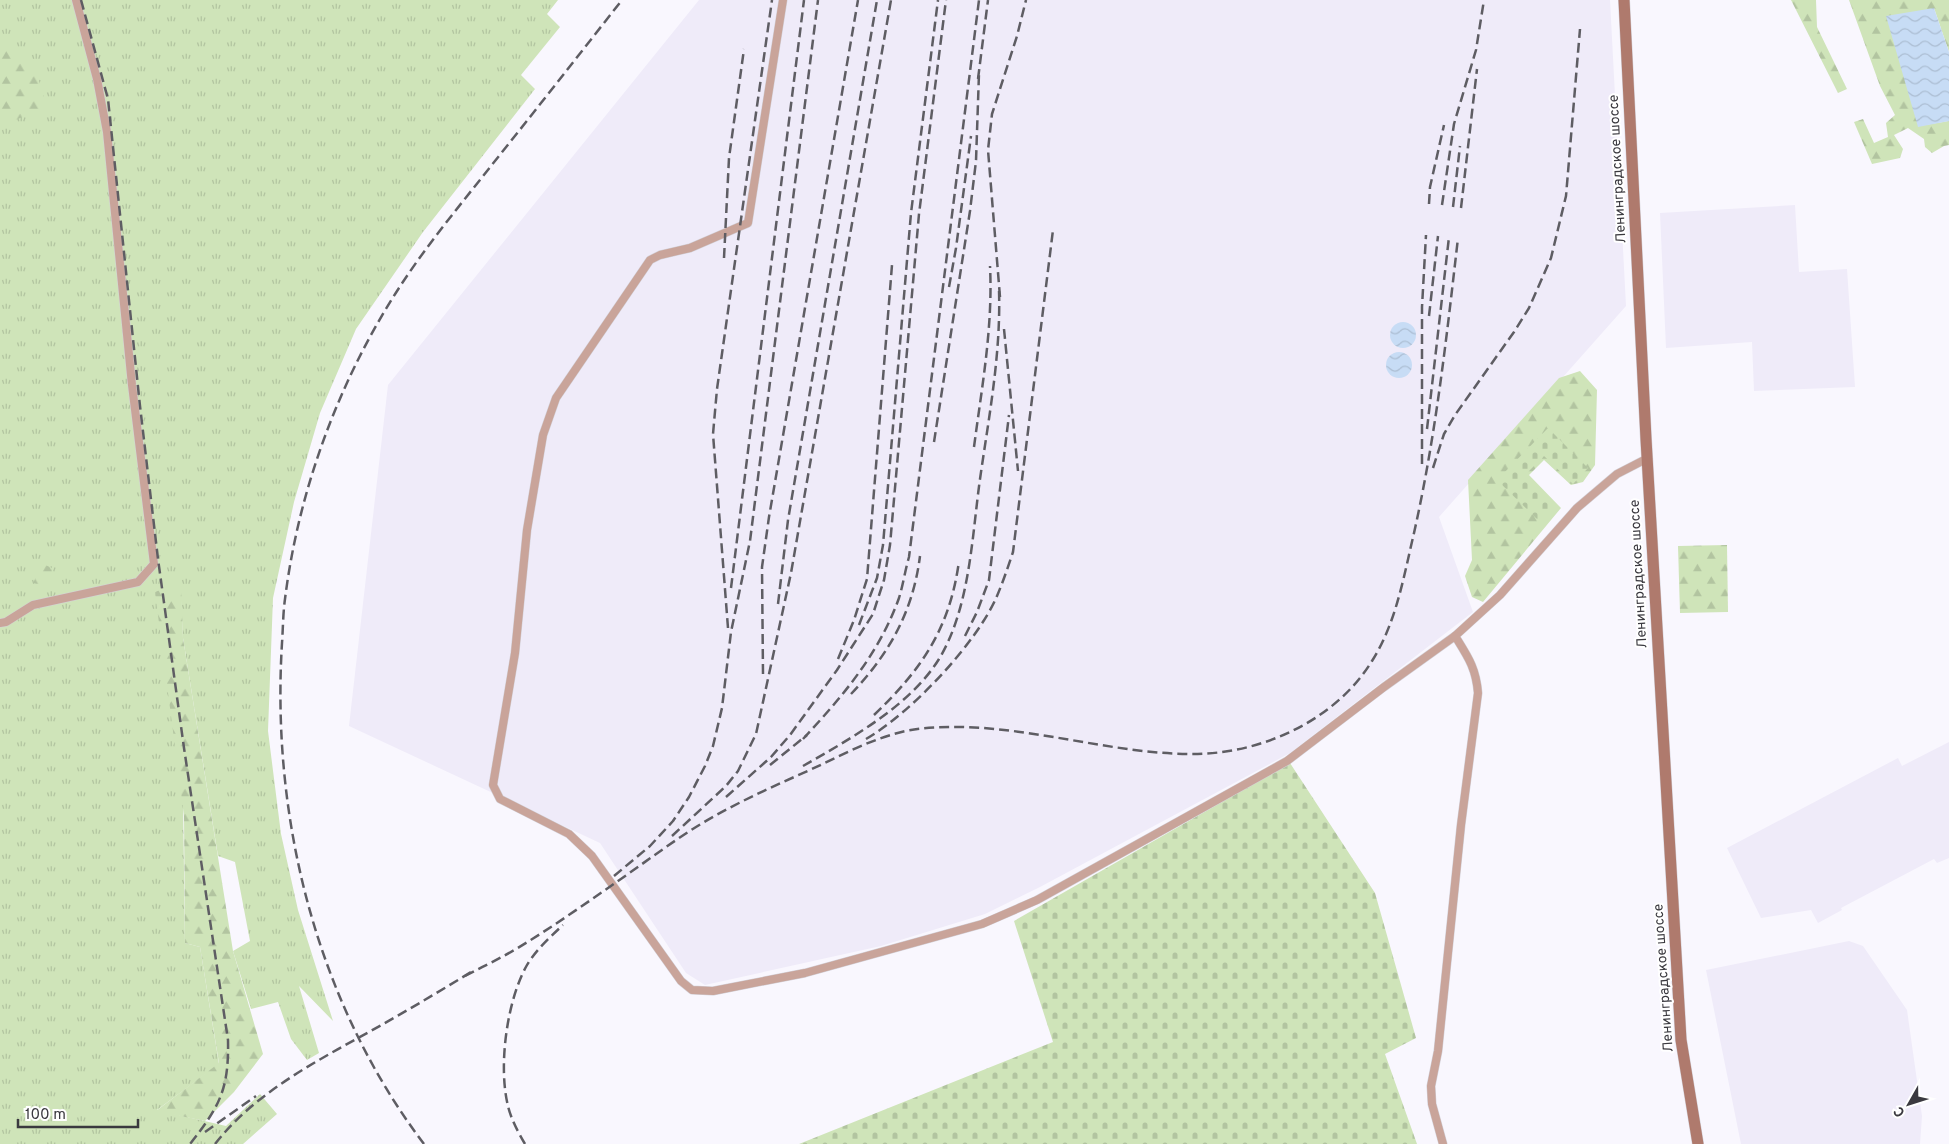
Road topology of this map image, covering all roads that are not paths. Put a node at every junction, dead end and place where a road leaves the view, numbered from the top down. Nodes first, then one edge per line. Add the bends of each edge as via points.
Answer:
1 (76, 0) edge
2 (783, 0) edge
3 (1624, 0) edge
4 (1648, 458) junction
5 (0, 623) edge
6 (1455, 636) junction
7 (1443, 1144) edge
8 (1698, 1144) edge

1 - 5 street via 107,132 132,385 154,564 138,582 33,605
2 - 6 street via 748,223 690,248 650,260 556,398 543,435 527,530 515,653 493,785 500,799 570,834 592,856 681,981 692,990 713,991 796,974 1002,916 1037,900 1287,762
3 - 4 main road, Ленинградское шоссе
4 - 6 street via 1617,474 1577,508 1500,595
4 - 8 main road, Ленинградское шоссе via 1681,1040
6 - 7 street via 1472,663 1478,693 1438,1051 1431,1086 1432,1104

